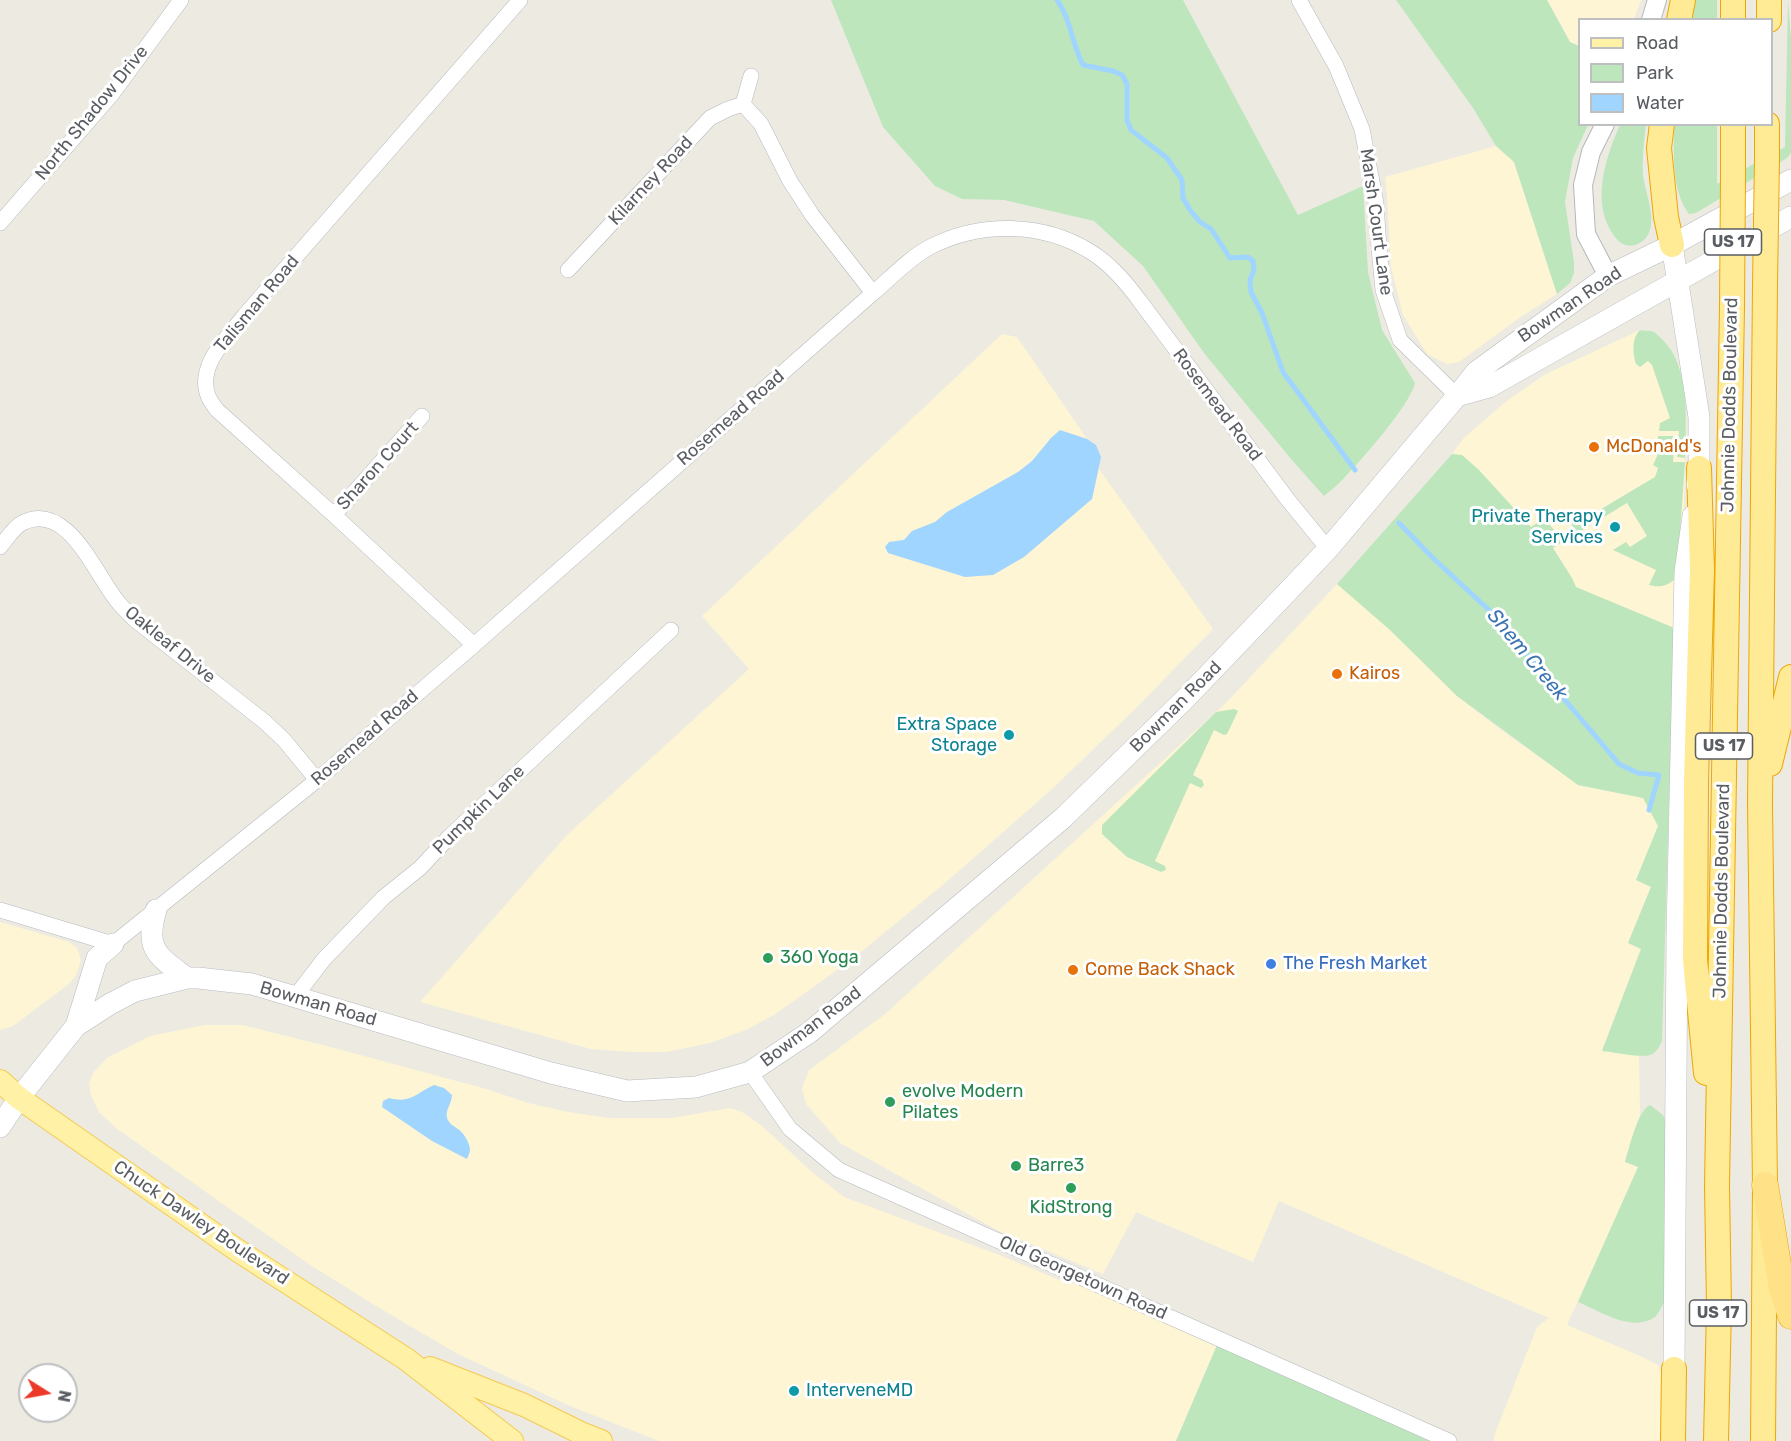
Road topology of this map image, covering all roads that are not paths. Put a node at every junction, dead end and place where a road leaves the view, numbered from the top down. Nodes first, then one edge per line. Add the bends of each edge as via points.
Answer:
1 (181, 0) edge
2 (520, 0) edge
3 (1299, 0) edge
4 (1657, 0) edge
5 (1683, 0) edge
6 (1733, 0) edge
7 (1769, 0) edge
8 (1652, 18) edge
9 (1679, 18) edge
10 (1733, 18) edge
11 (1769, 18) edge
12 (751, 76) dead end
13 (743, 104) junction
14 (1604, 126) edge
15 (1662, 126) edge
16 (1733, 126) edge
17 (1767, 126) edge
18 (1791, 180) edge
19 (1791, 217) edge
20 (0, 223) edge
21 (1672, 245) junction
22 (568, 270) dead end
23 (1608, 276) junction
24 (1678, 280) junction
25 (873, 293) junction
26 (1457, 396) junction
27 (422, 416) dead end
28 (1699, 468) junction
29 (334, 515) junction
30 (0, 547) edge
31 (1328, 549) junction
32 (671, 630) dead end
33 (474, 645) junction
34 (1791, 677) edge
35 (317, 780) junction
36 (1760, 804) junction
37 (0, 910) edge
38 (156, 910) junction
39 (113, 944) junction
40 (188, 978) junction
41 (295, 997) junction
42 (76, 1026) junction
43 (750, 1072) junction
44 (0, 1081) edge
45 (19, 1098) junction
46 (0, 1127) edge
47 (1765, 1185) junction
48 (1717, 1186) junction
49 (1791, 1316) edge
50 (406, 1359) junction
51 (1674, 1369) joint
52 (512, 1441) edge
53 (601, 1441) edge
54 (1449, 1441) edge
55 (1673, 1441) edge
56 (1716, 1441) edge
57 (1763, 1441) edge

1 - 20 street, North Shadow Drive via 112,94
2 - 29 street, Talisman Road via 244,316 213,355 207,370 208,398 217,410
3 - 26 street, Marsh Court Lane via 1336,66 1362,129 1376,202 1383,290 1400,340
4 - 8 street
5 - 9 highway
6 - 10 highway
7 - 11 highway
12 - 13 street
13 - 22 street, Kilarney Road via 710,118
13 - 25 street via 761,124 812,215
14 - 23 street via 1591,152 1583,185 1586,234
15 - 21 highway via 1659,148
16 - 48 highway, Johnnie Dodds Boulevard / US 17, bridge
17 - 36 highway, Johnnie Dodds Boulevard / US 17, bridge
18 - 21 main road, Bowman Road
19 - 24 main road, Bowman Road
21 - 23 main road, Bowman Road
21 - 24 main road, Johnnie Dodds Boulevard
23 - 26 main road, Bowman Road via 1476,372
24 - 26 main road, Bowman Road via 1489,387
24 - 28 main road, Johnnie Dodds Boulevard via 1699,417
25 - 31 street, Rosemead Road via 930,247 983,230 1035,230 1092,253 1122,279 1142,304
25 - 33 street, Rosemead Road
26 - 31 main road, Bowman Road
27 - 29 street, Sharon Court
28 - 48 highway via 1702,570 1695,960
28 - 51 main road, Johnnie Dodds Boulevard via 1685,572 1677,934
29 - 33 street, Talisman Road
30 - 35 street, Oakleaf Drive via 20,524 35,519 51,520 70,532 115,599 134,619 266,722
31 - 43 main road, Bowman Road via 1185,699 1063,818 810,1032
32 - 41 street, Pumpkin Lane via 420,868 384,897 324,959
33 - 35 street, Rosemead Road
34 - 36 highway
35 - 38 street, Rosemead Road
36 - 47 highway, Johnnie Dodds Boulevard / US 17
37 - 39 street
38 - 39 street, Rosemead Road
38 - 40 main road via 151,925 152,944 163,960
39 - 42 main road via 97,958
40 - 41 main road, Bowman Road via 252,984
40 - 42 main road, Bowman Road via 135,991
41 - 43 main road, Bowman Road via 552,1073 627,1090 696,1087
42 - 45 main road, Bowman Road
43 - 54 street, Old Georgetown Road via 790,1129 839,1170
44 - 45 main road, Chuck Dawley Boulevard
45 - 46 main road, Bowman Road
45 - 50 main road, Chuck Dawley Boulevard via 237,1250
47 - 49 highway via 1782,1289
47 - 57 highway, Johnnie Dodds Boulevard / US 17
48 - 56 highway, Johnnie Dodds Boulevard / US 17
50 - 52 main road, Chuck Dawley Boulevard
50 - 53 main road, Chuck Dawley Boulevard via 524,1405
51 - 55 highway

